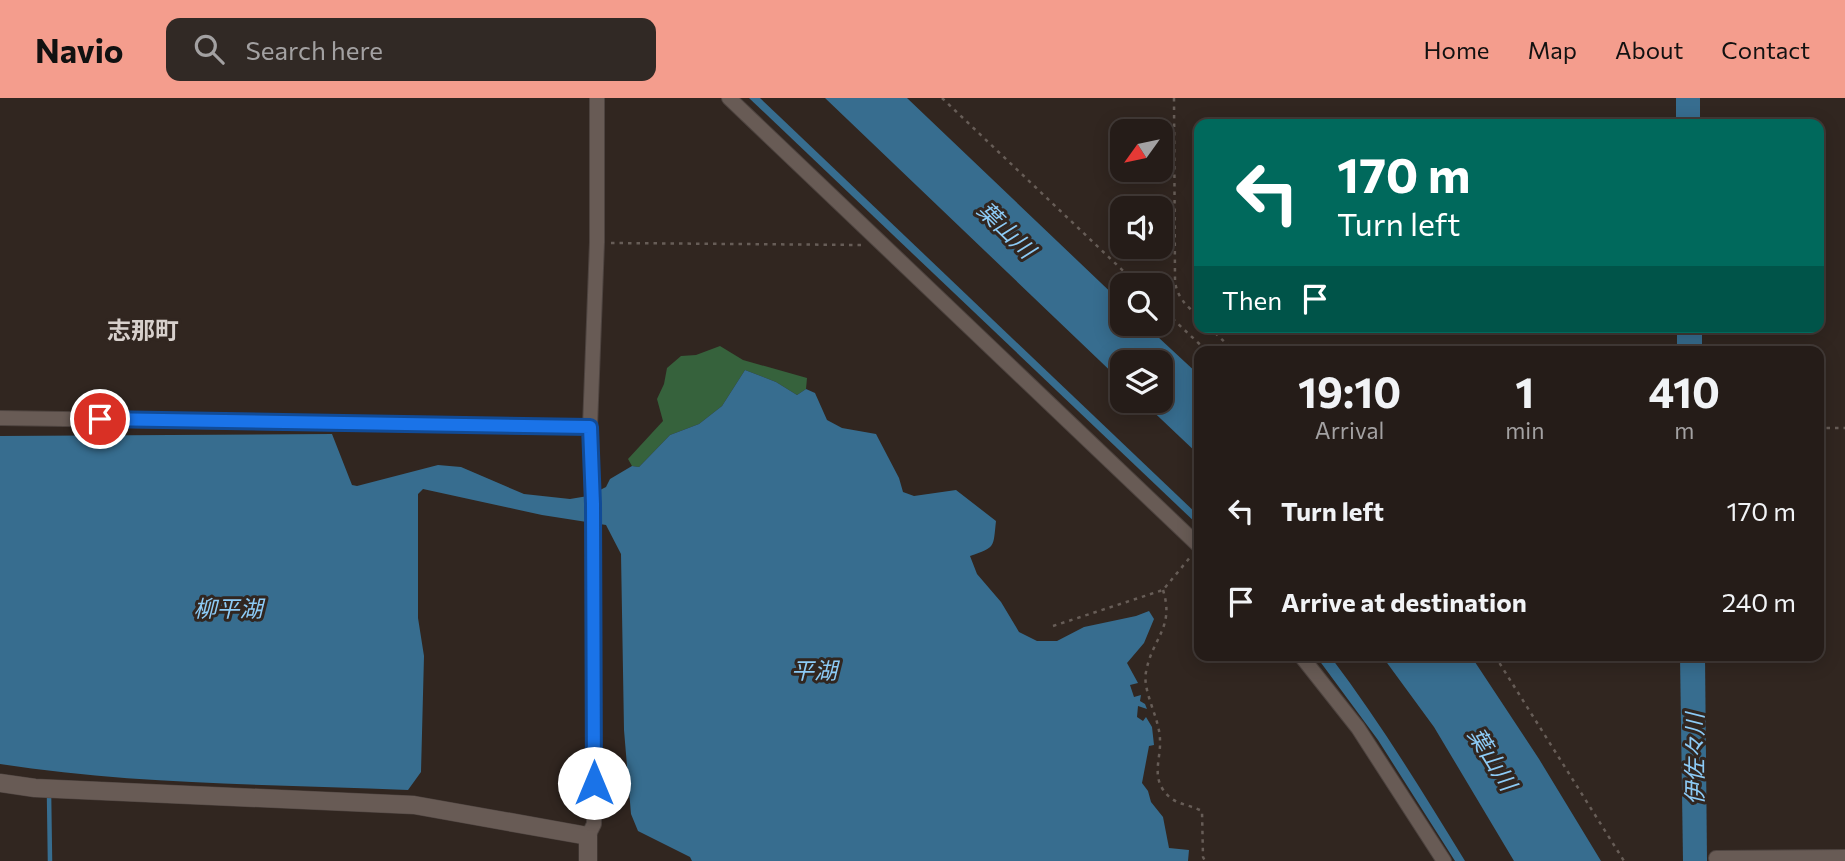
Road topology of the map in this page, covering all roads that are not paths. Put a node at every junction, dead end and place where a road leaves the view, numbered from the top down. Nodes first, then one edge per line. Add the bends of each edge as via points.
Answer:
1 (597, 98) edge
2 (729, 98) edge
3 (0, 418) edge
4 (590, 427) junction
5 (1194, 542) edge
6 (1305, 661) edge
7 (0, 783) edge
8 (588, 836) junction
9 (1845, 857) edge
10 (1716, 858) dead end
11 (588, 861) edge
12 (1444, 861) edge

1 - 4 street
2 - 5 street
3 - 4 street
4 - 8 street via 594,824
6 - 12 street via 1358,728
7 - 8 street via 414,805
8 - 11 street
9 - 10 street

